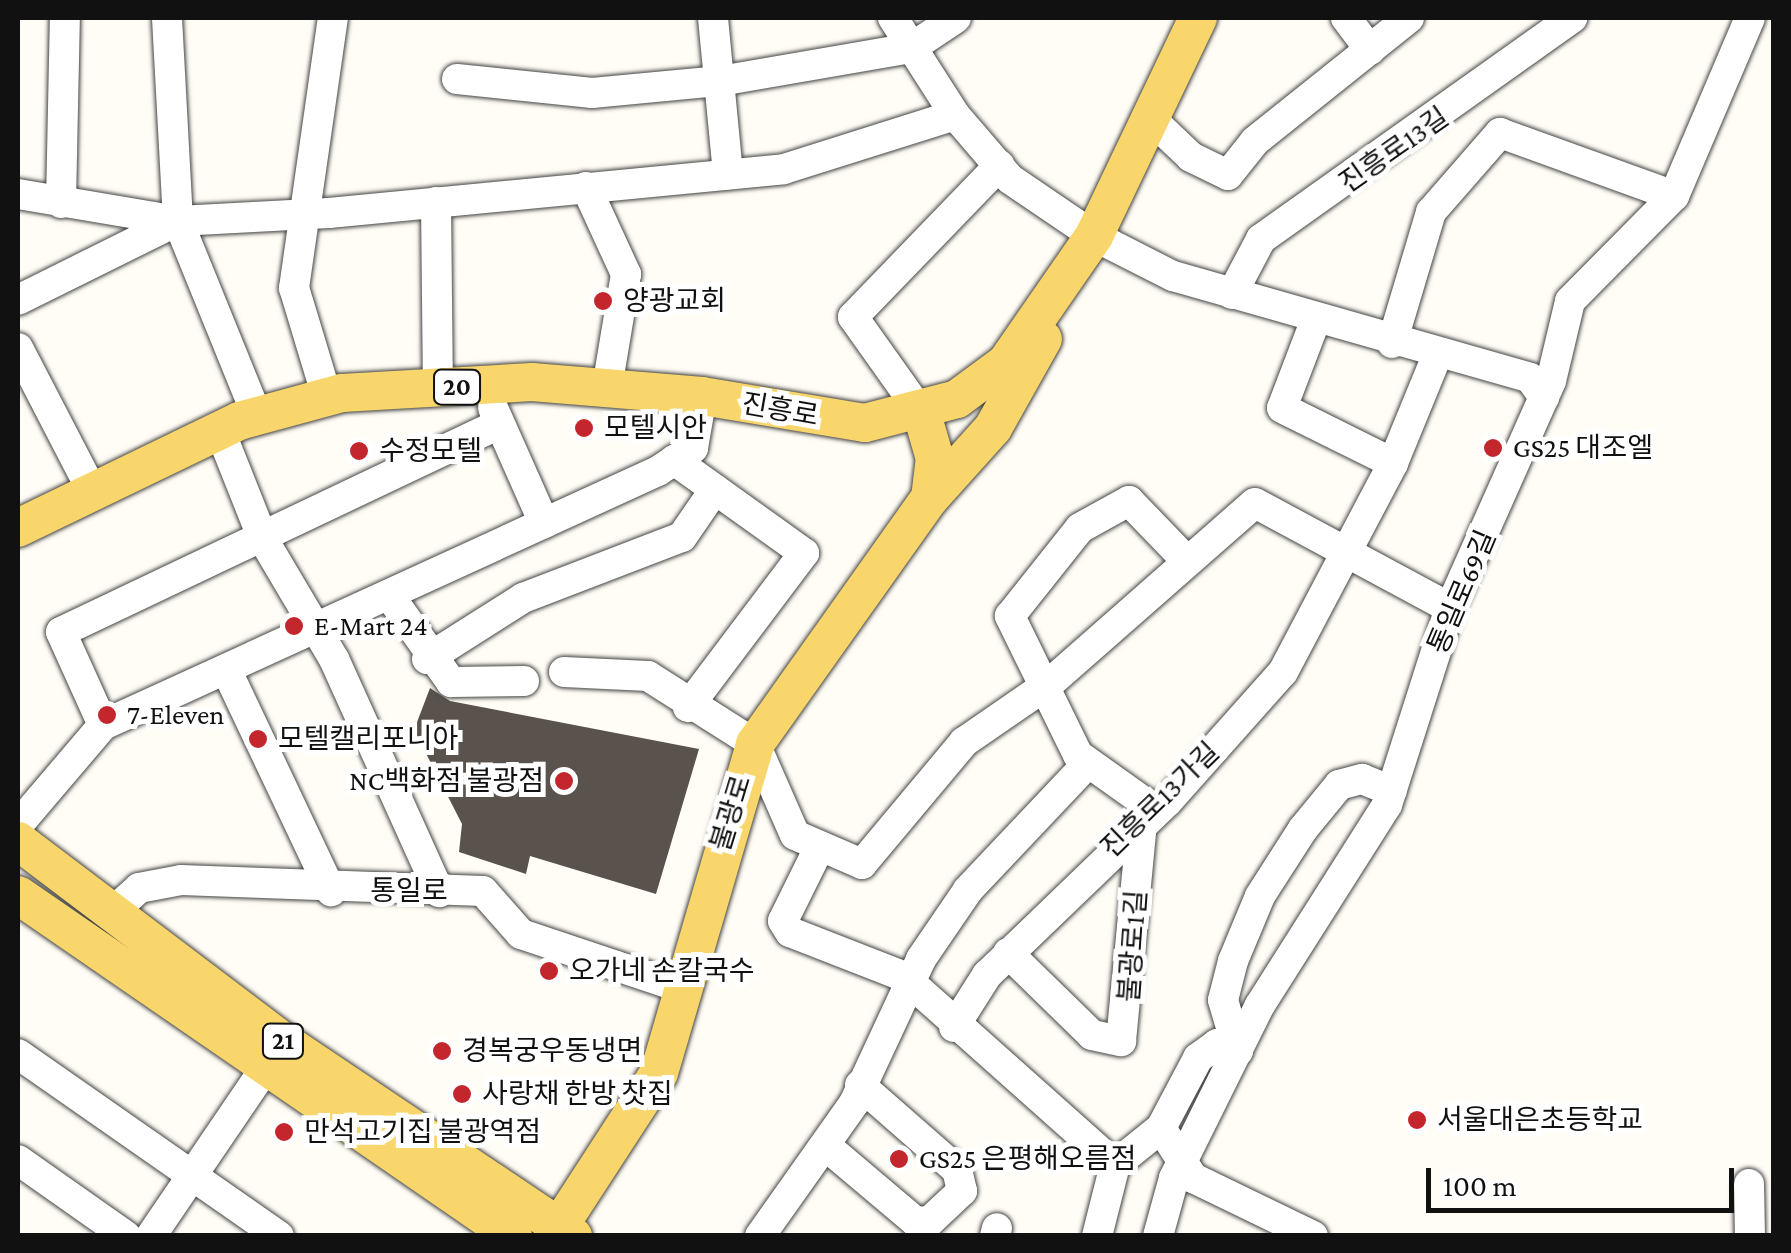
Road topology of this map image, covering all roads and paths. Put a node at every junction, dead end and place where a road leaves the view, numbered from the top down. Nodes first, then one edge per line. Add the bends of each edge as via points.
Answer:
1 (65, 18) edge
2 (167, 18) edge
3 (333, 18) edge
4 (712, 18) edge
5 (893, 18) edge
6 (956, 18) edge
7 (1198, 18) edge
8 (1346, 18) edge
9 (1409, 18) edge
10 (1572, 18) edge
11 (1736, 23) edge
12 (911, 48) junction
13 (1370, 50) junction
14 (457, 80) dead end
15 (720, 81) junction
16 (954, 115) junction
17 (1152, 119) junction
18 (1000, 165) junction
19 (728, 174) junction
20 (586, 187) junction
21 (18, 194) edge
22 (1674, 196) junction
23 (436, 202) junction
24 (62, 203) junction
25 (311, 214) junction
26 (178, 221) junction
27 (1094, 236) junction
28 (1232, 294) junction
29 (18, 300) edge
30 (1047, 304) junction
31 (1316, 320) junction
32 (1392, 344) junction
33 (18, 348) edge
34 (1436, 358) junction
35 (492, 384) junction
36 (438, 388) junction
37 (606, 388) junction
38 (702, 396) junction
39 (327, 397) junction
40 (1544, 397) junction
41 (922, 414) junction
42 (257, 416) junction
43 (495, 426) junction
44 (220, 430) junction
45 (674, 460) junction
46 (1393, 463) junction
47 (91, 489) junction
48 (715, 490) junction
49 (930, 498) junction
50 (544, 523) junction
51 (18, 528) edge
52 (263, 539) junction
53 (1344, 555) junction
54 (1186, 561) junction
55 (389, 594) junction
56 (1450, 608) junction
57 (311, 630) junction
58 (427, 659) junction
59 (226, 669) junction
60 (564, 672) dead end
61 (524, 681) dead end
62 (1047, 684) junction
63 (688, 707) junction
64 (103, 726) junction
65 (755, 744) junction
66 (1086, 764) junction
67 (1392, 790) junction
68 (1146, 816) junction
69 (18, 825) edge
70 (18, 841) edge
71 (819, 848) junction
72 (331, 891) junction
73 (439, 892) junction
74 (18, 896) edge
75 (117, 908) junction
76 (1008, 953) junction
77 (682, 988) junction
78 (911, 989) junction
79 (954, 1027) junction
80 (1238, 1052) junction
81 (18, 1054) edge
82 (268, 1064) junction
83 (860, 1085) junction
84 (1161, 1128) junction
85 (826, 1146) junction
86 (1186, 1158) junction
87 (18, 1160) edge
88 (1115, 1165) junction
89 (194, 1174) junction
90 (1749, 1184) dead end
91 (562, 1232) edge
92 (126, 1236) edge
93 (150, 1236) edge
94 (279, 1236) edge
95 (513, 1236) edge
96 (760, 1236) edge
97 (1097, 1236) edge
98 (1158, 1236) edge
99 (1314, 1236) edge
100 (1750, 1236) edge

1 - 24 street
2 - 26 street
3 - 25 street
4 - 15 street
5 - 12 street
6 - 12 street
7 - 17 main road, 진흥로 / 20
8 - 13 street
9 - 13 street
10 - 28 street, 진흥로13길 via 1261,238
11 - 22 street, 통일로69길 via 1705,139
12 - 15 street
12 - 16 street
13 - 17 street via 1255,141 1228,175 1191,157
14 - 15 street via 592,93
15 - 19 street
16 - 18 street
16 - 19 street via 784,169
17 - 27 main road, 진흥로 / 20
18 - 27 street
18 - 41 street via 853,317
19 - 20 street
20 - 23 street
20 - 37 street via 626,274
21 - 24 street
22 - 32 street, 진흥로13길 via 1500,133 1432,212
22 - 40 street, 통일로69길 via 1570,301
23 - 25 street
23 - 36 street
24 - 26 street
25 - 26 street
25 - 39 street via 294,288
26 - 29 street
26 - 42 street
27 - 28 street
27 - 30 main road, 진흥로 / 20
28 - 31 street
30 - 41 main road, 진흥로 / 20 via 1006,363
30 - 49 main road, 불광로 via 1038,358 994,428
31 - 32 street
31 - 46 street via 1282,408
32 - 34 street
33 - 47 street
34 - 40 street via 1530,378
34 - 46 street, 진흥로13가길
35 - 36 main road, 진흥로 / 20
35 - 37 main road, 진흥로 / 20
35 - 43 street
36 - 39 main road, 진흥로 / 20
37 - 38 main road, 진흥로 / 20
38 - 41 main road, 진흥로 / 20 via 864,423
38 - 45 street via 693,448
39 - 42 main road, 진흥로 / 20
40 - 56 street, 통일로69길
41 - 49 main road via 936,459
42 - 44 main road, 진흥로 / 20
43 - 50 street
43 - 52 street
44 - 47 main road, 진흥로 / 20
44 - 52 street
45 - 48 street
45 - 50 street
46 - 53 street, 진흥로13가길
47 - 51 main road, 진흥로 / 20
48 - 58 street via 682,538 523,598
48 - 63 street via 804,553
49 - 65 main road, 불광로
50 - 55 street
52 - 57 street
52 - 64 street via 61,632
53 - 54 street via 1255,503
53 - 56 street
53 - 68 street, 진흥로13가길 via 1283,672
54 - 62 street
54 - 62 street via 1129,501 1080,528 1010,616
55 - 57 street
55 - 58 street
56 - 67 street, 통일로69길
57 - 59 street
57 - 73 street via 334,659
58 - 61 street via 451,682
59 - 64 street
59 - 72 street
60 - 63 street via 648,676
62 - 66 street
62 - 71 street via 964,742 862,864
63 - 65 street
64 - 69 street
65 - 71 street via 795,835
65 - 77 main road, 불광로
66 - 68 street via 1144,802
66 - 78 street via 968,890
67 - 80 street, 통일로69길
67 - 80 street via 1362,780 1339,785 1260,896 1223,1000
68 - 76 street, 진흥로13가길
68 - 76 street, 불광로1길 via 1121,1041 1092,1035
70 - 75 main road, 21
71 - 78 street via 783,920 790,932 854,953
72 - 73 street, 통일로
72 - 75 street, 통일로 via 181,880 139,888
73 - 77 street, 통일로 via 484,891 521,934
74 - 82 main road, 21
75 - 91 main road, 21 via 281,1040
76 - 79 street, 진흥로13가길
77 - 91 main road, 불광로 via 658,1073
78 - 79 street
78 - 83 street
79 - 88 street
80 - 84 street via 1217,1044 1198,1058
80 - 86 street, 통일로69길
81 - 89 street
82 - 89 street
82 - 95 main road, 21
83 - 85 street
83 - 85 street via 957,1170 962,1190 930,1222 916,1222
84 - 86 street
84 - 88 street
85 - 96 street
86 - 98 street, 통일로69길
86 - 99 street via 1193,1178
87 - 92 street
88 - 97 street
89 - 93 street
89 - 94 street
90 - 100 street

